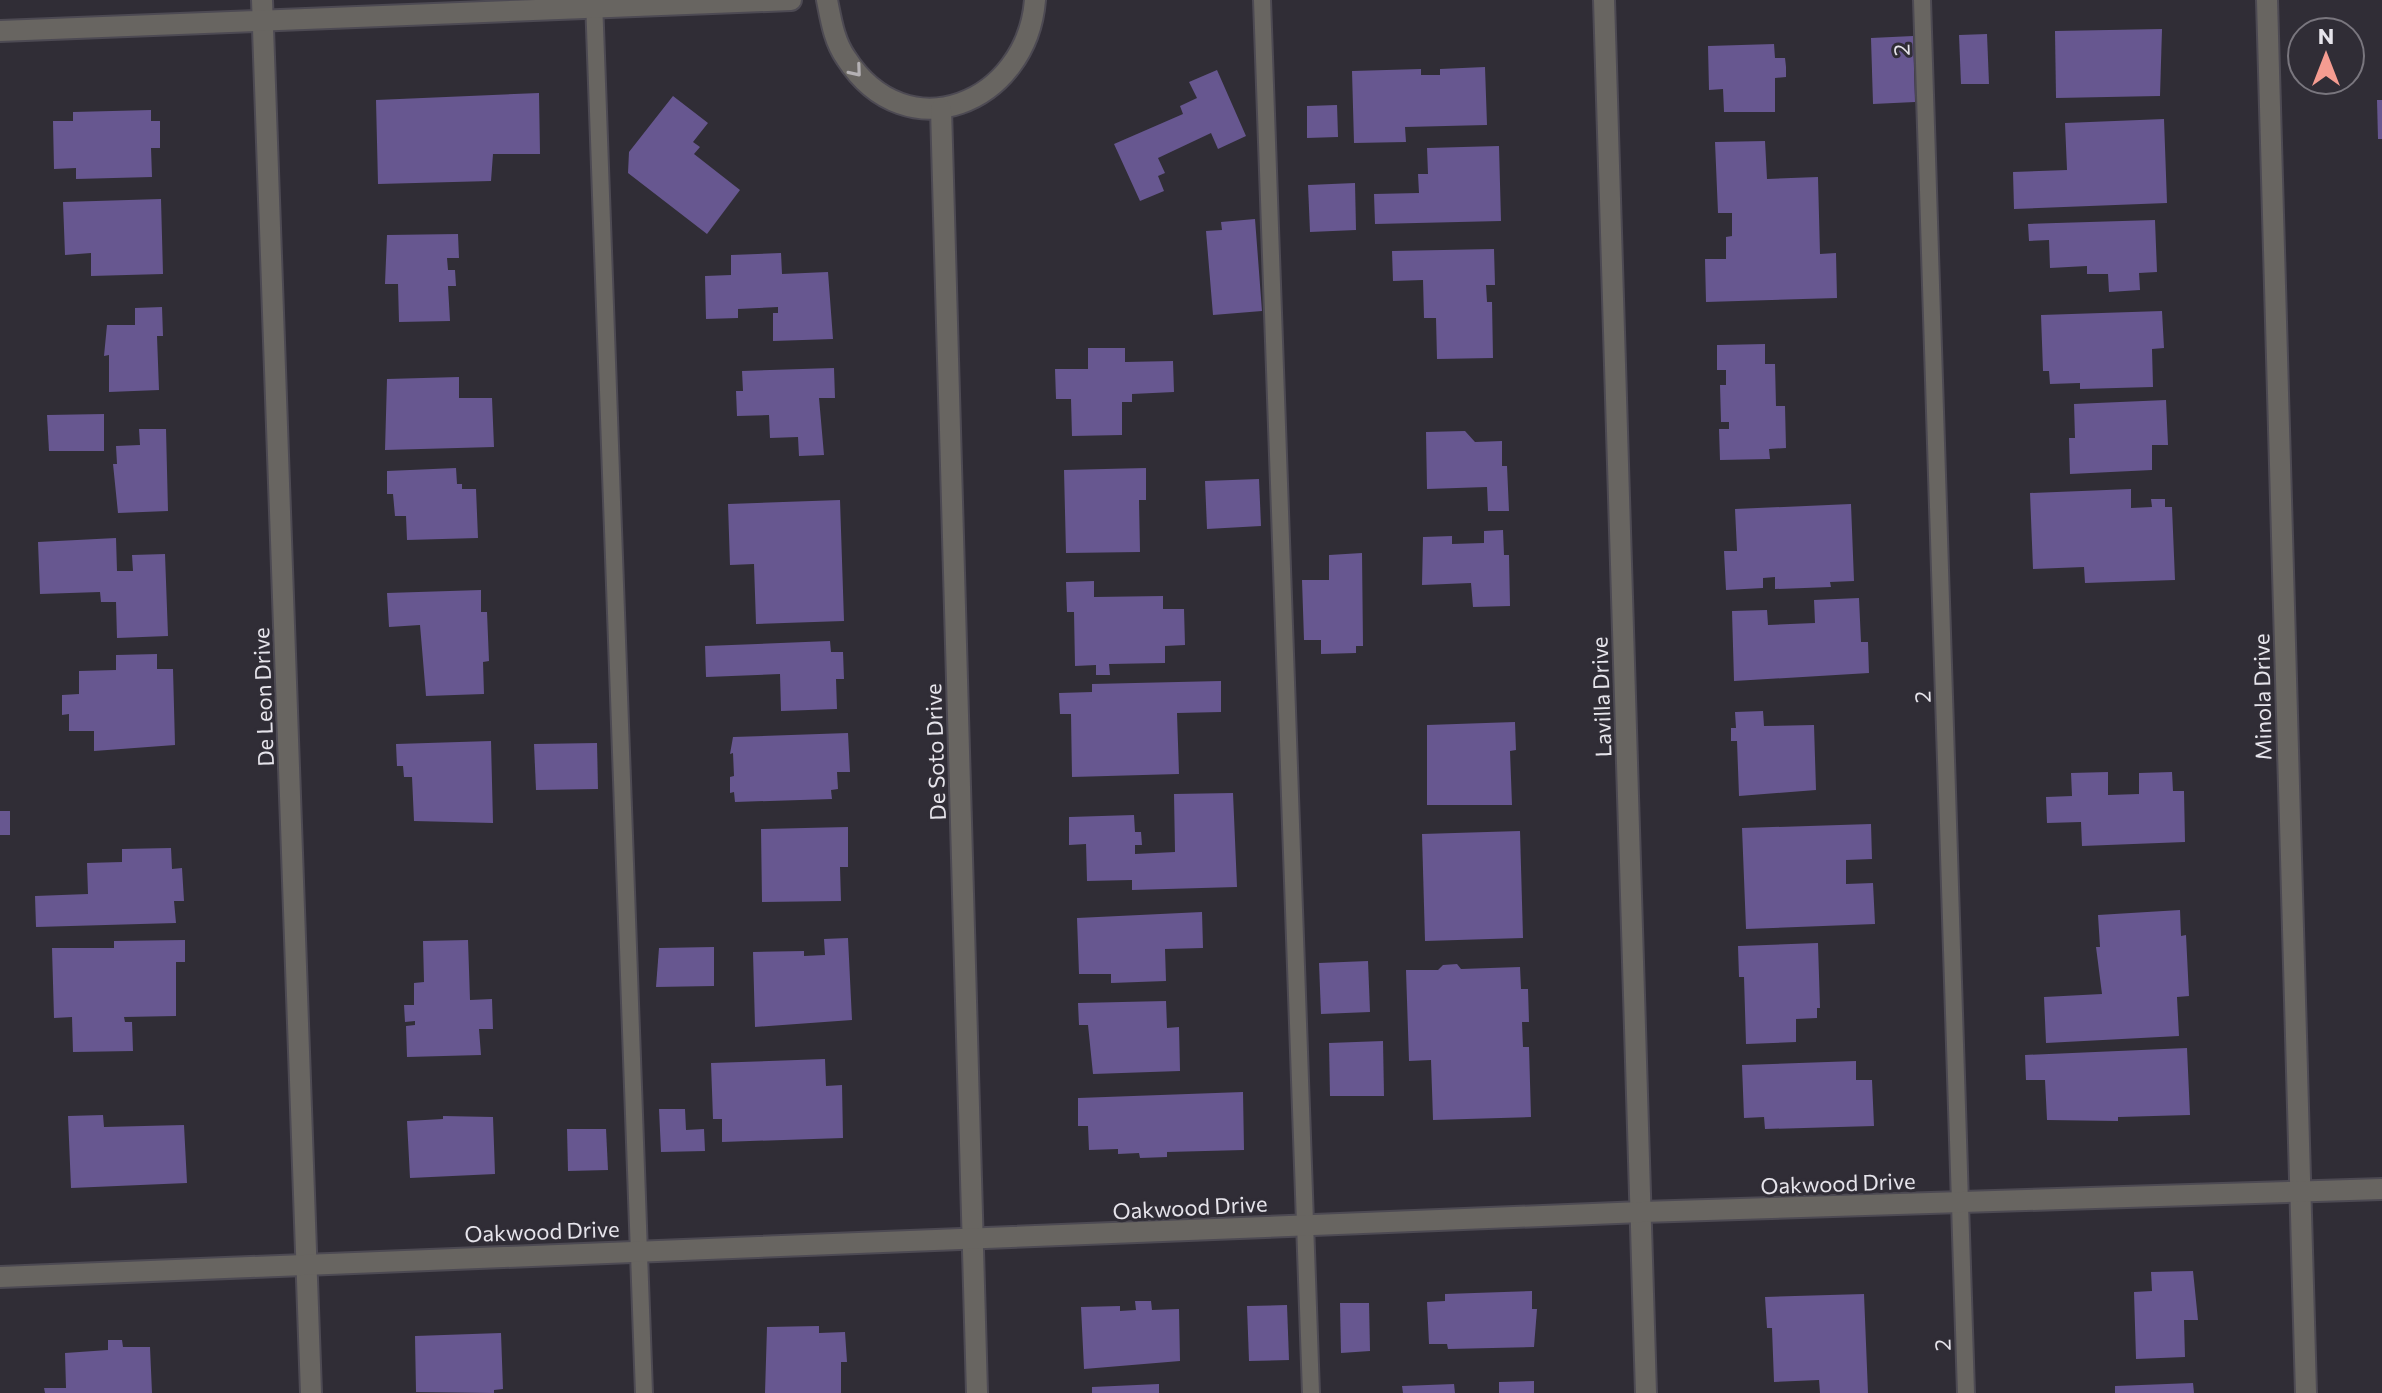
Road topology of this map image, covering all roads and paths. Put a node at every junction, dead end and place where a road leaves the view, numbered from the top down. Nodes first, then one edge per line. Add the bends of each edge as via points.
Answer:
1 (262, 0) edge
2 (791, 0) edge
3 (827, 0) edge
4 (1035, 0) edge
5 (1262, 0) edge
6 (1604, 0) edge
7 (1922, 0) edge
8 (2267, 0) edge
9 (594, 4) edge
10 (262, 22) junction
11 (0, 31) edge
12 (941, 109) junction
13 (2382, 1189) edge
14 (2299, 1192) junction
15 (1960, 1203) junction
16 (1642, 1212) junction
17 (1304, 1225) junction
18 (972, 1241) junction
19 (640, 1251) junction
20 (308, 1264) junction
21 (0, 1277) edge
22 (311, 1393) edge
23 (644, 1393) edge
24 (977, 1393) edge
25 (1311, 1393) edge
26 (1646, 1393) edge
27 (1966, 1393) edge
28 (2306, 1393) edge

1 - 10 street, De Leon Drive
2 - 9 street
3 -> 12 street via 844,57 861,79 906,106
4 - 12 street via 1026,45 1002,81 978,98
5 - 17 lane
6 - 16 street, Lavilla Drive
7 - 15 lane, 2
8 - 14 street, Minola Drive
9 - 10 street
9 - 19 lane
10 - 11 street
10 - 20 street, De Leon Drive
12 - 18 street, De Soto Drive
13 - 14 street, Oakwood Drive
14 - 15 street, Oakwood Drive
14 - 28 street, Minola Drive
15 - 16 street, Oakwood Drive
15 - 27 lane, 2
16 - 17 street, Oakwood Drive
16 - 26 street, Lavilla Drive
17 - 18 street, Oakwood Drive
17 - 25 lane
18 - 19 street, Oakwood Drive
18 - 24 street, De Soto Drive
19 - 20 street, Oakwood Drive
19 - 23 lane
20 - 21 street, Oakwood Drive
20 - 22 street, De Leon Drive

